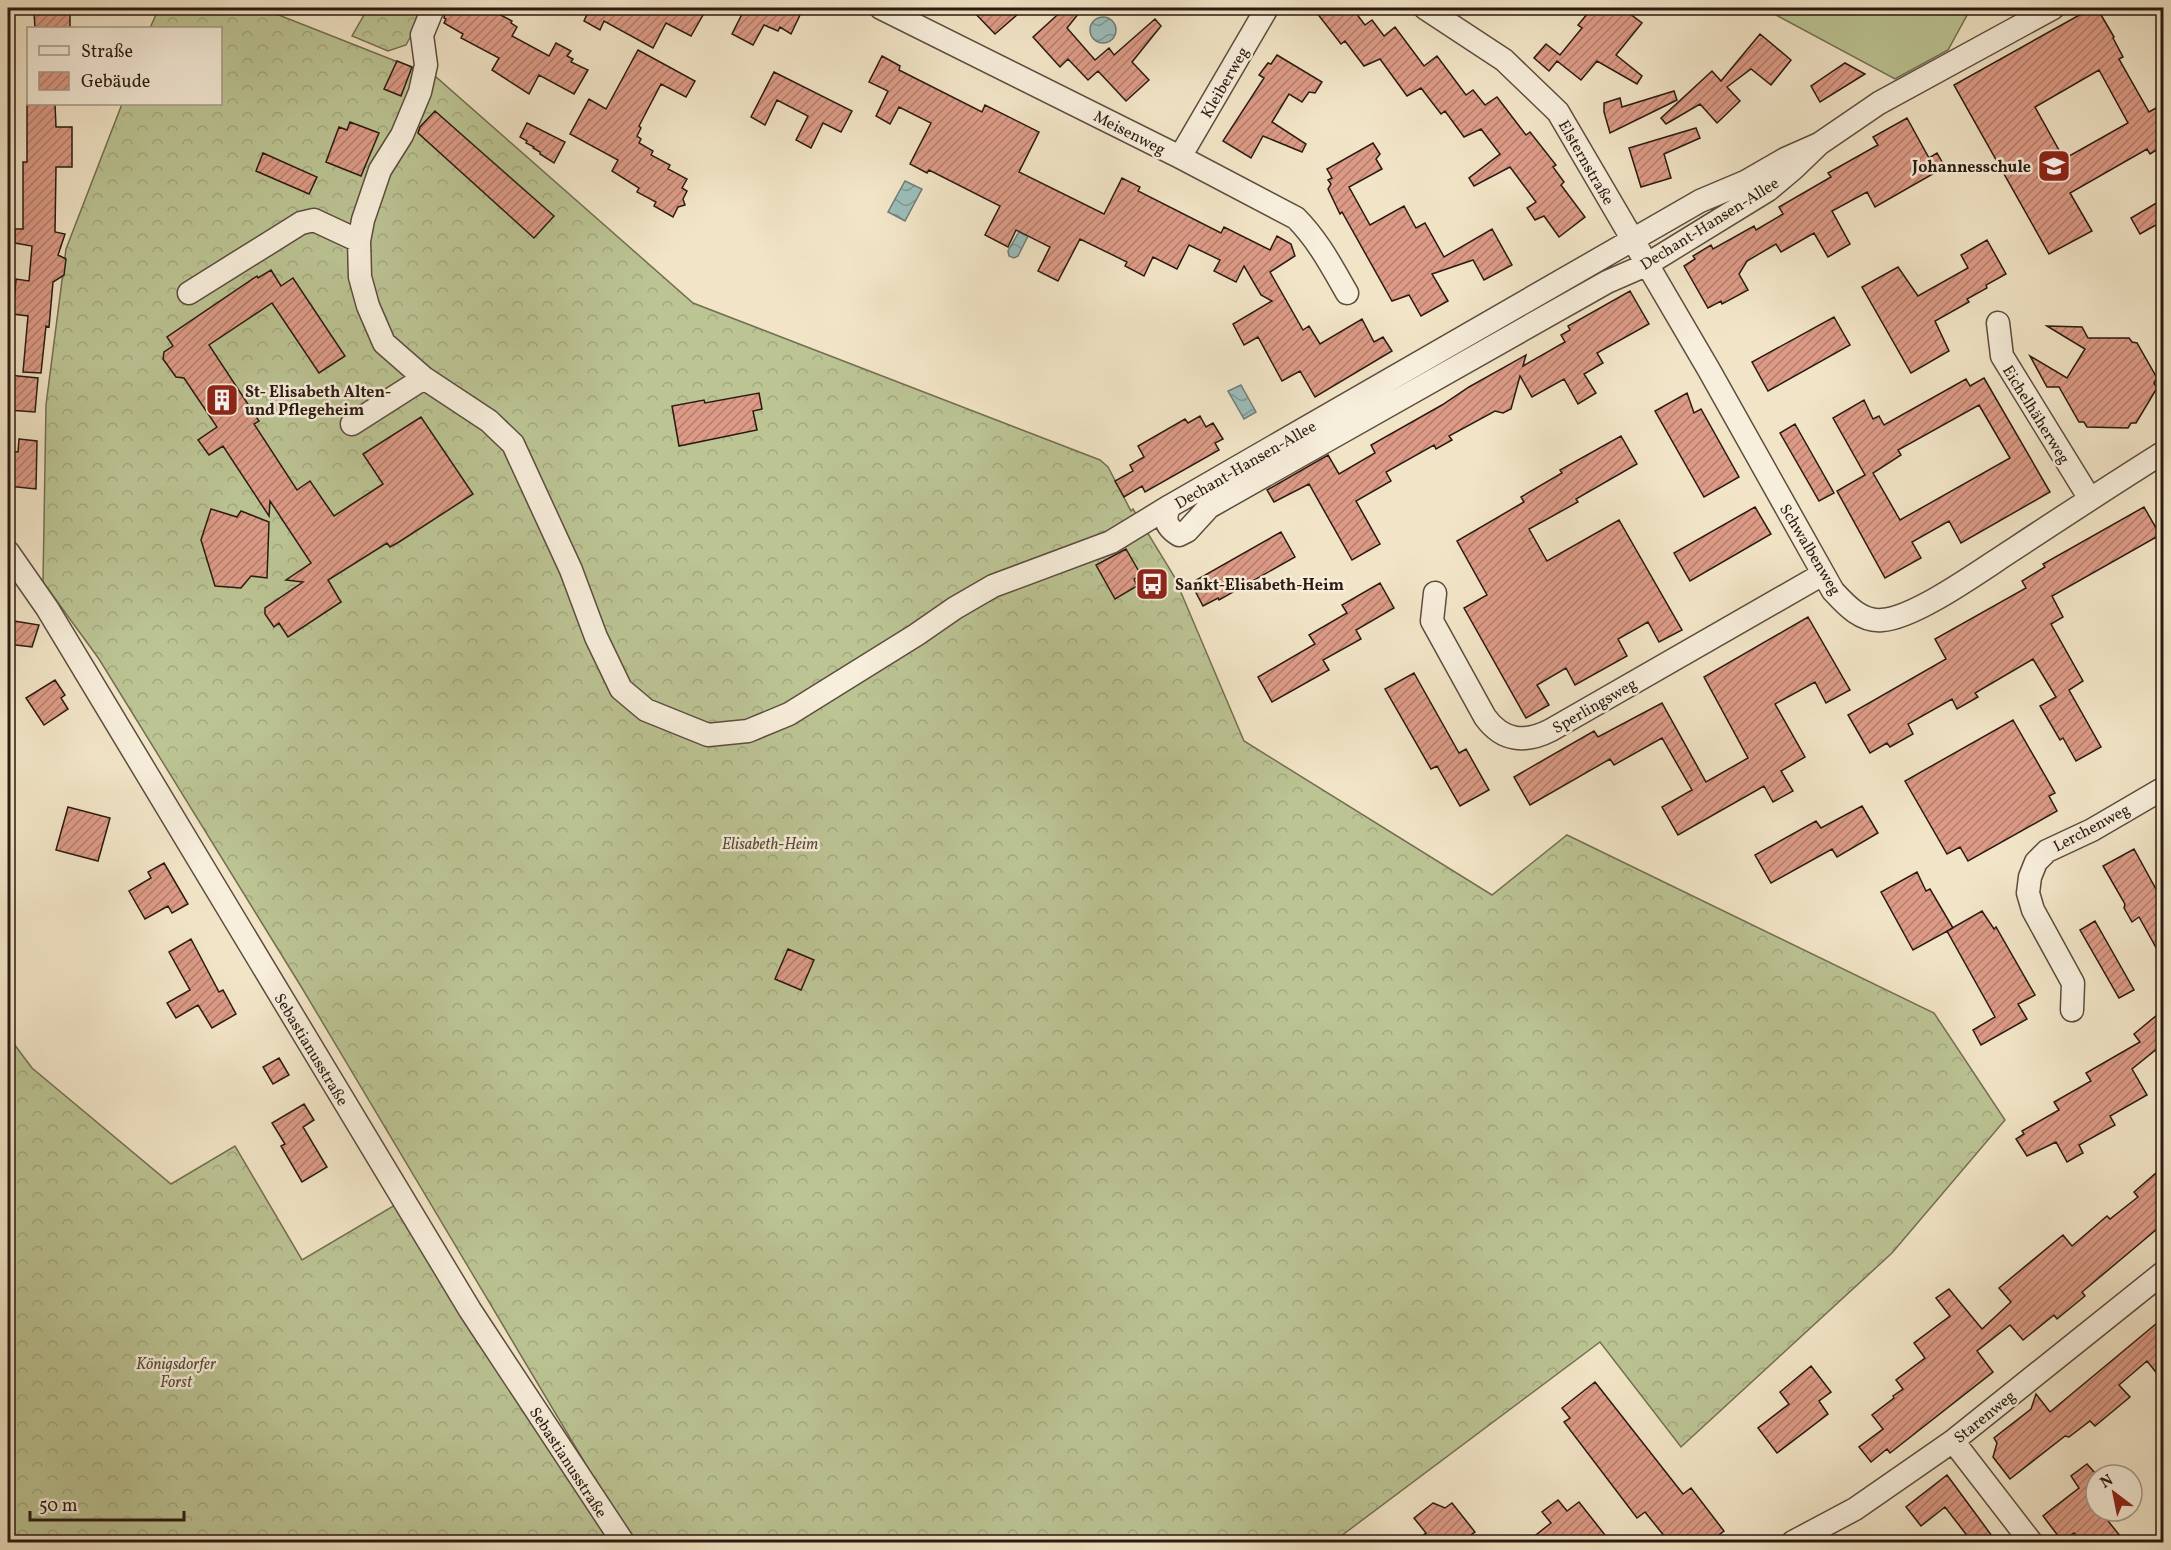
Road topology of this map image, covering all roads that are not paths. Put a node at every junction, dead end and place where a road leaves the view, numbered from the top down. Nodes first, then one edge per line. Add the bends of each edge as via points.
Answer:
1 (433, 8) edge
2 (881, 8) edge
3 (1267, 8) edge
4 (1425, 8) edge
5 (2053, 8) edge
6 (1819, 144) junction
7 (1180, 157) junction
8 (1632, 240) junction
9 (359, 241) junction
10 (1646, 265) junction
11 (189, 293) dead end
12 (1347, 293) dead end
13 (1998, 324) dead end
14 (424, 378) junction
15 (352, 424) dead end
16 (2163, 452) edge
17 (2090, 499) junction
18 (1170, 506) junction
19 (8, 552) edge
20 (1823, 574) junction
21 (1435, 593) dead end
22 (2163, 788) edge
23 (2072, 1010) dead end
24 (2163, 1272) edge
25 (1953, 1441) junction
26 (622, 1542) edge
27 (1793, 1542) edge
28 (2031, 1542) edge

1 - 9 street via 422,35 425,74 420,92 402,135 380,170
2 - 7 street, Meisenweg
3 - 7 street, Kleiberweg
4 - 8 street, Elsternstraße via 1504,60 1558,112
5 - 6 street, Dechant-Hansen-Allee via 1879,104
6 - 8 street, Dechant-Hansen-Allee via 1700,201
6 - 10 street, Dechant-Hansen-Allee via 1768,190
7 - 12 street, Meisenweg via 1296,218 1321,248
8 - 10 street, Elsternstraße
8 - 18 street, Dechant-Hansen-Allee
9 - 11 street via 314,220 301,223
9 - 14 street via 360,277 384,343
10 - 18 street, Dechant-Hansen-Allee via 1607,282 1209,507 1188,531 1179,535 1165,522
10 - 20 street, Schwalbenweg
13 - 17 street, Eichelhäherweg via 2002,356
14 - 15 street
14 - 18 street via 489,421 513,444 621,689 646,710 708,735 748,731 789,714 993,586 1111,542
16 - 17 street, Schwalbenweg
17 - 20 street, Schwalbenweg via 1968,578 1898,617 1881,621 1854,612
19 - 26 street, Sebastianusstraße via 46,608 470,1310
20 - 21 street, Sperlingsweg via 1551,730 1526,739 1502,734 1485,717 1432,621
22 - 23 street, Lerchenweg via 2092,830 2047,851 2036,862 2028,892 2033,910 2073,983
24 - 25 street, Starenweg
25 - 27 street, Starenweg via 1855,1509
25 - 28 street

